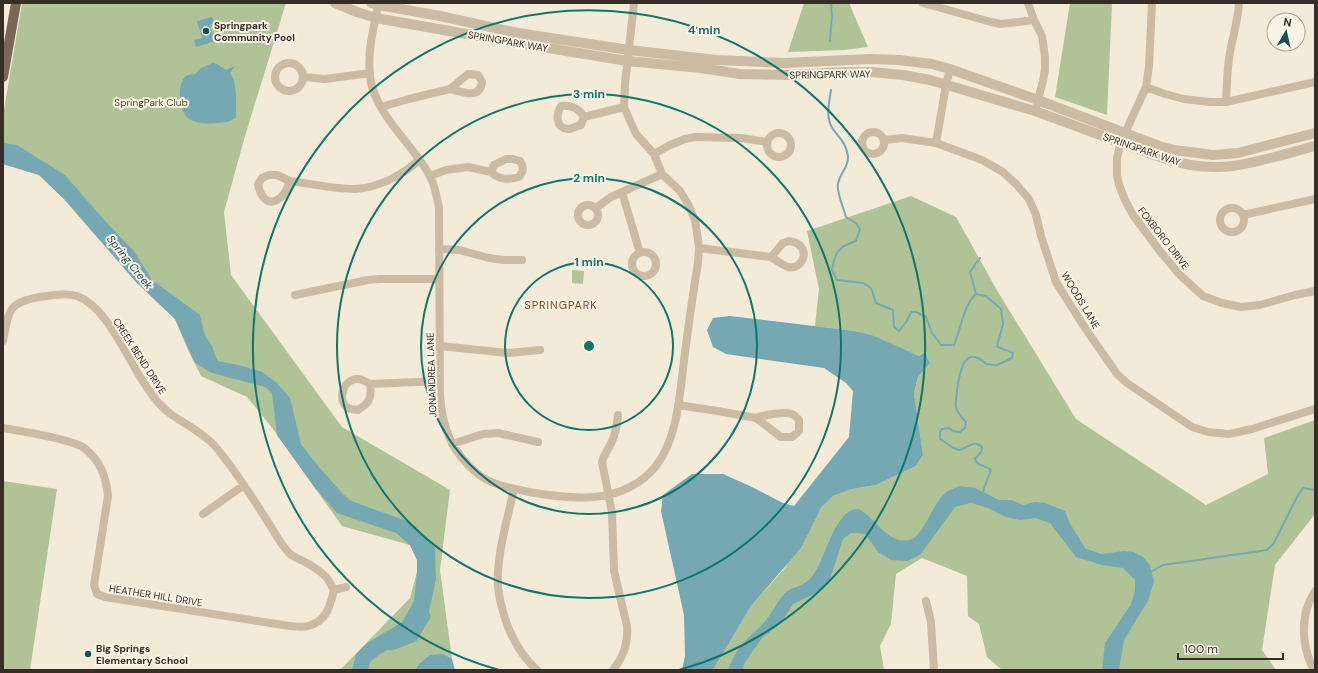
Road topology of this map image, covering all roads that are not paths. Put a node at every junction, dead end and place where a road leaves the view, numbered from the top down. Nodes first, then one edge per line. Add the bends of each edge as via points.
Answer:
1 (16, 3) edge
2 (335, 3) edge
3 (634, 3) edge
4 (923, 3) edge
5 (1028, 3) edge
6 (1152, 3) edge
7 (1239, 3) edge
8 (376, 4) edge
9 (376, 18) junction
10 (1034, 20) junction
11 (629, 50) junction
12 (627, 61) junction
13 (950, 69) junction
14 (370, 73) junction
15 (3, 77) edge
16 (303, 77) dead end
17 (1315, 82) edge
18 (946, 85) junction
19 (1146, 87) junction
20 (450, 89) dead end
21 (1038, 100) junction
22 (1226, 102) junction
23 (381, 107) junction
24 (624, 107) junction
25 (1036, 111) junction
26 (584, 117) dead end
27 (1315, 132) edge
28 (1123, 138) junction
29 (885, 140) dead end
30 (767, 142) dead end
31 (936, 143) junction
32 (1315, 146) edge
33 (654, 154) junction
34 (419, 160) junction
35 (491, 172) dead end
36 (662, 174) junction
37 (430, 176) junction
38 (290, 181) dead end
39 (622, 192) junction
40 (1315, 199) edge
41 (596, 208) dead end
42 (1243, 215) dead end
43 (699, 248) junction
44 (439, 249) junction
45 (640, 253) dead end
46 (771, 257) dead end
47 (522, 260) dead end
48 (439, 279) junction
49 (1315, 291) edge
50 (295, 295) dead end
51 (3, 341) edge
52 (440, 346) junction
53 (540, 350) dead end
54 (440, 381) junction
55 (370, 384) dead end
56 (678, 405) junction
57 (1315, 409) edge
58 (618, 415) dead end
59 (756, 418) junction
60 (3, 428) edge
61 (538, 442) dead end
62 (452, 444) junction
63 (244, 485) junction
64 (514, 489) junction
65 (609, 495) junction
66 (203, 514) dead end
67 (346, 587) dead end
68 (334, 590) junction
69 (1315, 591) edge
70 (926, 602) dead end
71 (537, 670) edge
72 (613, 670) edge
73 (934, 670) edge
74 (1314, 670) edge

1 - 15 main road
2 - 9 street, SPRINGPARK WAY
3 - 11 street, JONANDREA LANE
4 - 10 street via 1001,24
5 - 10 street
6 - 19 street, FOXBORO DRIVE
7 - 22 street via 1230,53
8 - 9 street, JONANDREA LANE
8 - 11 street, SPRINGPARK WAY via 518,33
9 - 12 street, SPRINGPARK WAY
9 - 14 street, JONANDREA LANE via 370,54
10 - 21 street via 1042,36 1045,57 1045,70
11 - 12 street, JONANDREA LANE
11 - 13 street, SPRINGPARK WAY via 754,62 899,60
12 - 18 street, SPRINGPARK WAY via 740,74 872,72 902,75
12 - 24 street, JONANDREA LANE
13 - 18 street
13 - 21 street, SPRINGPARK WAY
14 - 16 street via 330,79
14 - 23 street, JONANDREA LANE via 372,87
17 - 22 street
18 - 25 street, SPRINGPARK WAY
18 - 31 street
19 - 22 street via 1184,99
19 - 28 street, FOXBORO DRIVE
20 - 23 street
21 - 25 street
21 - 28 street, SPRINGPARK WAY
23 - 34 street, JONANDREA LANE
24 - 26 street
24 - 33 street, JONANDREA LANE via 636,134
25 - 28 street, SPRINGPARK WAY
27 - 28 street, SPRINGPARK WAY via 1238,153 1213,155 1167,149
28 - 32 street, SPRINGPARK WAY via 1173,161 1219,166 1248,163
28 - 49 street, FOXBORO DRIVE via 1117,158 1117,175 1124,200 1159,250 1180,275 1203,296 1241,307 1260,305
29 - 31 street, WOODS LANE via 902,138
30 - 33 street via 740,138 695,137 675,143
31 - 57 street, WOODS LANE via 982,160 1004,172 1029,199 1056,282 1117,374 1127,383 1192,427 1218,434 1252,429
33 - 36 street, JONANDREA LANE
34 - 37 street, JONANDREA LANE
34 - 38 street via 387,180 356,188
35 - 37 street via 468,167 446,170
36 - 39 street
36 - 43 street, JONANDREA LANE via 688,204 695,220
37 - 44 street, JONANDREA LANE via 439,208
39 - 41 street
39 - 45 street
40 - 42 street
43 - 46 street
43 - 56 street, JONANDREA LANE
44 - 47 street via 459,250 504,260
44 - 48 street, JONANDREA LANE
48 - 50 street via 368,280
48 - 52 street, JONANDREA LANE
51 - 63 street, CREEK BEND DRIVE via 11,310 16,304 57,294 77,296 84,300 110,326 146,387 159,403 213,445
52 - 53 street via 508,353
52 - 54 street, JONANDREA LANE
54 - 55 street
54 - 62 street, JONANDREA LANE via 442,418
56 - 59 street
56 - 65 street, JONANDREA LANE via 669,443 657,465 640,481
58 - 65 street via 617,430 602,462
59 - 59 street via 780,437 792,437 799,431 799,420 791,413
60 - 68 street, HEATHER HILL DRIVE via 83,447 97,460 107,483 108,496 94,585 97,594 307,627 327,614
61 - 62 street via 498,433 483,434
62 - 64 street, JONANDREA LANE via 480,475 496,484
63 - 66 street
63 - 68 street, CREEK BEND DRIVE via 278,539 291,554 326,577
64 - 65 street, JONANDREA LANE via 572,498 598,498
64 - 71 street via 500,559 499,597 512,635 522,654
65 - 72 street via 614,571 627,626 627,642 622,657
67 - 68 street
69 - 74 street via 1307,608 1304,623 1309,662
70 - 73 street via 931,622

